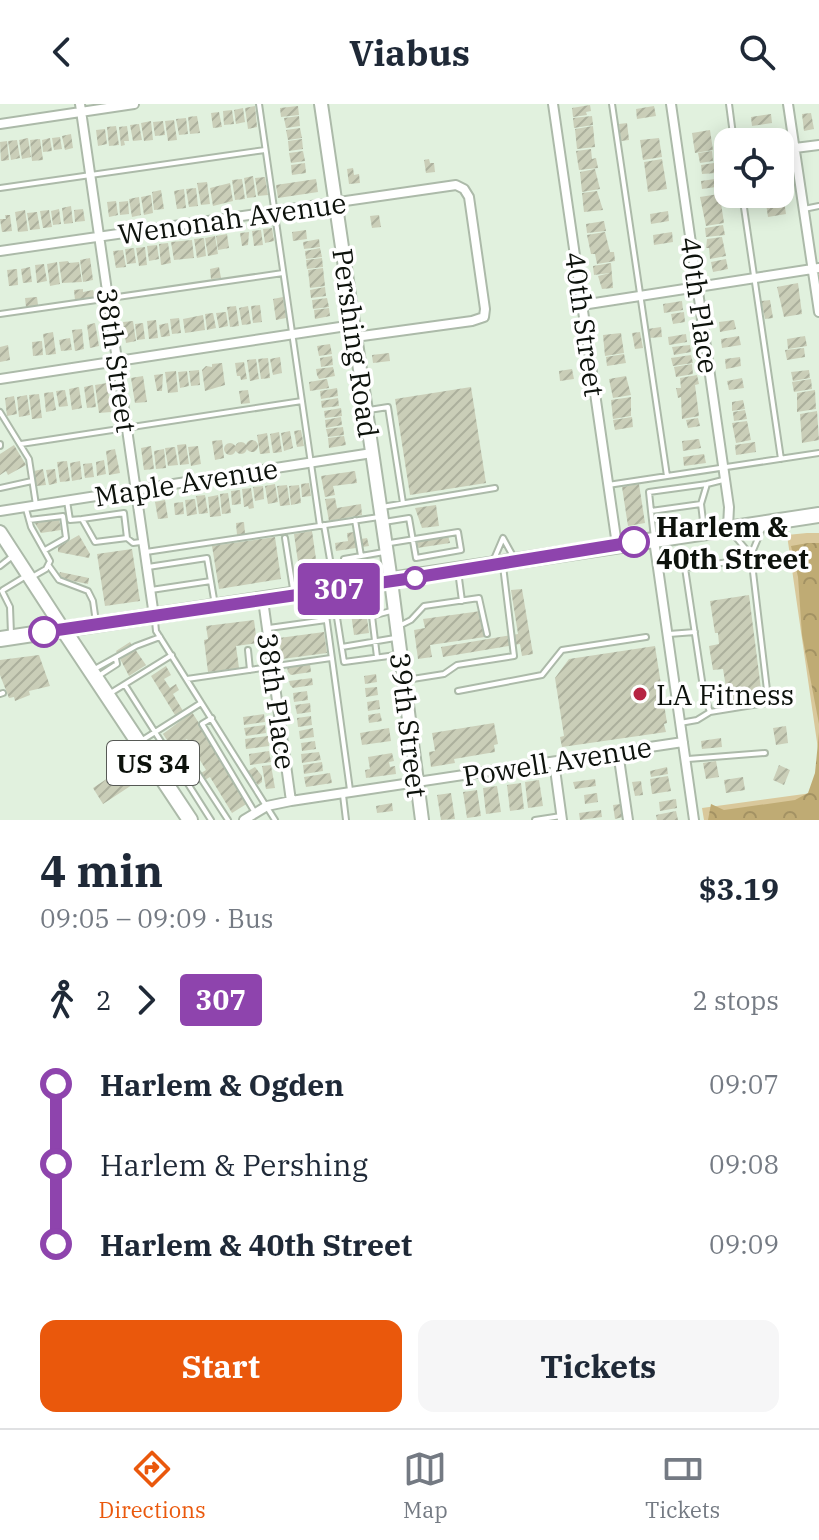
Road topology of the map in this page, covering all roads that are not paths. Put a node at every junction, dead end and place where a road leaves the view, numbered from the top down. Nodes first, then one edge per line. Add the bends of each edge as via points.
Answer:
1 (134, 104) edge
2 (259, 104) edge
3 (321, 104) edge
4 (553, 104) edge
5 (612, 104) edge
6 (671, 104) edge
7 (729, 104) edge
8 (788, 104) edge
9 (80, 108) edge
10 (0, 124) edge
11 (732, 128) edge
12 (819, 145) edge
13 (795, 148) junction
14 (265, 150) junction
15 (90, 175) junction
16 (0, 188) edge
17 (335, 202) junction
18 (819, 206) edge
19 (744, 208) edge
20 (804, 209) junction
21 (274, 211) junction
22 (99, 237) junction
23 (0, 251) edge
24 (816, 269) edge
25 (283, 273) junction
26 (754, 278) junction
27 (697, 287) junction
28 (640, 296) junction
29 (108, 298) junction
30 (582, 305) junction
31 (819, 312) edge
32 (0, 314) edge
33 (354, 331) junction
34 (292, 334) junction
35 (117, 361) junction
36 (0, 379) edge
37 (302, 401) junction
38 (366, 410) junction
39 (0, 412) edge
40 (127, 428) junction
41 (21, 444) junction
42 (372, 453) junction
43 (819, 453) edge
44 (781, 459) junction
45 (311, 463) junction
46 (724, 468) junction
47 (667, 476) junction
48 (725, 479) junction
49 (32, 481) junction
50 (707, 484) junction
51 (608, 485) junction
52 (0, 488) edge
53 (495, 488) dead end
54 (136, 490) junction
55 (67, 501) junction
56 (403, 503) junction
57 (701, 504) junction
58 (31, 506) junction
59 (0, 511) edge
60 (651, 511) junction
61 (381, 515) junction
62 (819, 515) edge
63 (82, 519) junction
64 (29, 520) junction
65 (355, 520) junction
66 (764, 523) junction
67 (322, 525) junction
68 (732, 528) junction
69 (0, 532) edge
70 (705, 532) junction
71 (127, 538) junction
72 (285, 538) dead end
73 (413, 539) junction
74 (654, 539) junction
75 (144, 541) junction
76 (617, 545) junction
77 (386, 548) junction
78 (45, 550) junction
79 (145, 553) junction
80 (14, 555) junction
81 (361, 556) junction
82 (751, 557) junction
83 (503, 564) junction
84 (0, 566) edge
85 (49, 566) junction
86 (147, 568) junction
87 (458, 571) junction
88 (29, 577) junction
89 (211, 581) junction
90 (391, 581) junction
91 (151, 590) junction
92 (335, 590) junction
93 (1, 591) edge
94 (294, 596) junction
95 (263, 600) junction
96 (462, 601) junction
97 (215, 607) junction
98 (394, 610) junction
99 (154, 616) junction
100 (326, 620) junction
101 (97, 624) junction
102 (63, 629) junction
103 (267, 629) junction
104 (397, 632) junction
105 (695, 632) junction
106 (487, 634) dead end
107 (668, 634) junction
108 (160, 637) junction
109 (646, 637) dead end
110 (6, 638) edge
111 (375, 641) junction
112 (342, 647) junction
113 (248, 650) dead end
114 (400, 654) junction
115 (172, 655) junction
116 (377, 657) junction
117 (332, 658) junction
118 (116, 659) junction
119 (272, 666) junction
120 (250, 670) junction
121 (93, 674) junction
122 (187, 679) junction
123 (403, 681) junction
124 (125, 685) junction
125 (458, 691) dead end
126 (107, 695) junction
127 (202, 703) junction
128 (710, 712) junction
129 (212, 718) junction
130 (680, 723) junction
131 (155, 732) junction
132 (683, 742) junction
133 (139, 743) junction
134 (618, 752) junction
135 (765, 753) dead end
136 (169, 755) junction
137 (685, 759) junction
138 (554, 762) junction
139 (416, 783) junction
140 (347, 793) junction
141 (291, 801) junction
142 (267, 806) junction
143 (256, 813) junction
144 (561, 818) edge
145 (190, 820) edge
146 (211, 820) edge
147 (228, 820) edge
148 (244, 820) edge
149 (275, 820) edge
150 (346, 820) edge
151 (422, 820) edge
152 (535, 820) edge
153 (628, 820) edge
154 (694, 820) edge

1 - 9 street
2 - 14 lane
3 - 17 main road, Pershing Road
4 - 30 street, 40th Street
5 - 28 lane
6 - 27 street, 40th Place
7 - 11 lane
8 - 13 street
9 - 10 street
9 - 15 street, 38th Street
12 - 13 street
13 - 20 street
14 - 15 lane
14 - 21 lane
15 - 16 lane
15 - 22 street, 38th Street
17 - 21 street, Wenonah Avenue
17 - 33 main road, Pershing Road
17 - 33 street, Wenonah Avenue via 456,185 469,197 484,317
18 - 20 lane
19 - 26 lane
20 - 24 street
21 - 22 street, Wenonah Avenue
21 - 25 lane
22 - 23 street, Wenonah Avenue
22 - 29 street, 38th Street
24 - 26 street
24 - 31 street
25 - 29 lane
25 - 34 lane
26 - 27 street
26 - 44 lane
27 - 28 street
27 - 46 street, 40th Place
28 - 30 street
28 - 47 lane
29 - 32 lane
29 - 35 street, 38th Street
30 - 51 street, 40th Street
33 - 34 street
33 - 38 main road, Pershing Road
34 - 35 street
34 - 37 lane
35 - 36 street
35 - 40 street, 38th Street
37 - 40 lane
37 - 45 lane
38 - 42 main road, Pershing Road
38 - 56 lane via 388,407
39 - 41 lane
40 - 41 lane
40 - 54 street, 38th Street
41 - 49 lane
42 - 45 street, Maple Avenue
42 - 61 main road, Pershing Road
43 - 44 lane
44 - 46 lane
45 - 54 street, Maple Avenue
45 - 67 lane
46 - 47 lane
46 - 48 street, 40th Place
47 - 51 lane
48 - 50 lane
48 - 68 street, 40th Place via 735,514
49 - 52 lane
49 - 58 lane
50 - 57 lane
50 - 60 lane via 649,492
51 - 76 street, 40th Street
53 - 56 lane
54 - 55 street, Maple Avenue
54 - 75 street, 38th Street
55 - 58 street, Maple Avenue
55 - 63 lane via 70,520
56 - 61 lane
57 - 60 lane
57 - 70 lane
58 - 59 street, Maple Avenue
58 - 64 lane
60 - 74 lane
61 - 65 lane
61 - 73 lane via 409,518
61 - 77 main road, Pershing Road
62 - 66 main road
63 - 71 lane via 95,542
63 - 71 lane via 124,513
64 - 78 lane
64 - 78 lane via 63,516 66,538
65 - 67 lane
65 - 81 lane
66 - 68 main road
66 - 82 lane
67 - 79 lane
67 - 92 lane
68 - 70 main road
68 - 82 lane
69 - 80 main road
70 - 74 main road
71 - 75 lane
72 - 94 lane
73 - 73 lane via 458,532 461,550 416,558
73 - 77 lane
74 - 76 main road
74 - 107 street
75 - 79 street, 38th Street
76 - 83 main road
77 - 81 lane
77 - 90 main road, Pershing Road
78 - 85 lane
79 - 86 street, 38th Street
80 - 84 lane
80 - 88 main road
81 - 92 lane via 344,559
82 - 105 lane via 685,568
82 - 128 lane via 766,703
83 - 83 lane via 503,538
83 - 87 main road
83 - 123 lane via 514,656
85 - 88 lane
85 - 101 lane via 59,580 88,591
86 - 89 lane via 207,558
86 - 91 street, 38th Street
87 - 90 main road
87 - 96 lane
88 - 93 lane
88 - 102 main road
89 - 91 lane
89 - 97 lane
90 - 92 main road
90 - 98 main road, 39th Street
91 - 99 street, 38th Street
92 - 94 main road
92 - 100 lane
92 - 112 lane
93 - 110 lane via 10,607
94 - 95 main road
95 - 97 main road
95 - 103 street, 38th Place
96 - 104 lane via 424,606
96 - 106 lane via 479,598
97 - 99 main road
98 - 104 main road, 39th Street
98 - 111 lane via 372,616
99 - 101 main road
99 - 108 lane
100 - 103 lane
100 - 117 lane
101 - 102 main road
102 - 110 main road
102 - 121 main road, US 34
103 - 119 street, 38th Place
104 - 111 lane
104 - 114 main road, 39th Street
105 - 107 lane
105 - 128 lane
107 - 130 street
108 - 115 lane
108 - 118 lane
109 - 125 lane via 562,650 542,675
111 - 112 lane
111 - 116 lane
112 - 116 lane via 344,662
113 - 120 lane
114 - 116 lane
114 - 123 main road, 39th Street
115 - 122 lane
115 - 124 lane
117 - 119 lane
117 - 140 lane
118 - 121 lane
118 - 121 lane via 117,664
119 - 120 lane
119 - 141 street, 38th Place
120 - 122 lane
121 - 126 main road, US 34
122 - 127 lane
123 - 139 main road, 39th Street
124 - 126 lane
124 - 131 lane
126 - 133 main road, US 34
127 - 129 lane
127 - 131 lane
128 - 130 lane
129 - 142 lane
129 - 143 lane via 202,724
130 - 132 street
131 - 133 lane
131 - 136 lane
132 - 134 street, Powell Avenue
132 - 137 street
133 - 145 main road, US 34
134 - 138 street, Powell Avenue
134 - 153 street
135 - 137 lane
136 - 146 lane
136 - 147 lane via 183,751
137 - 154 street
138 - 139 street, Powell Avenue
138 - 144 street
139 - 140 street, Powell Avenue
139 - 151 main road, 39th Street
140 - 141 street, Powell Avenue
140 - 150 lane
141 - 142 street, Powell Avenue
142 - 143 street, Powell Avenue
142 - 149 lane
143 - 148 street, Powell Avenue
144 - 152 lane

